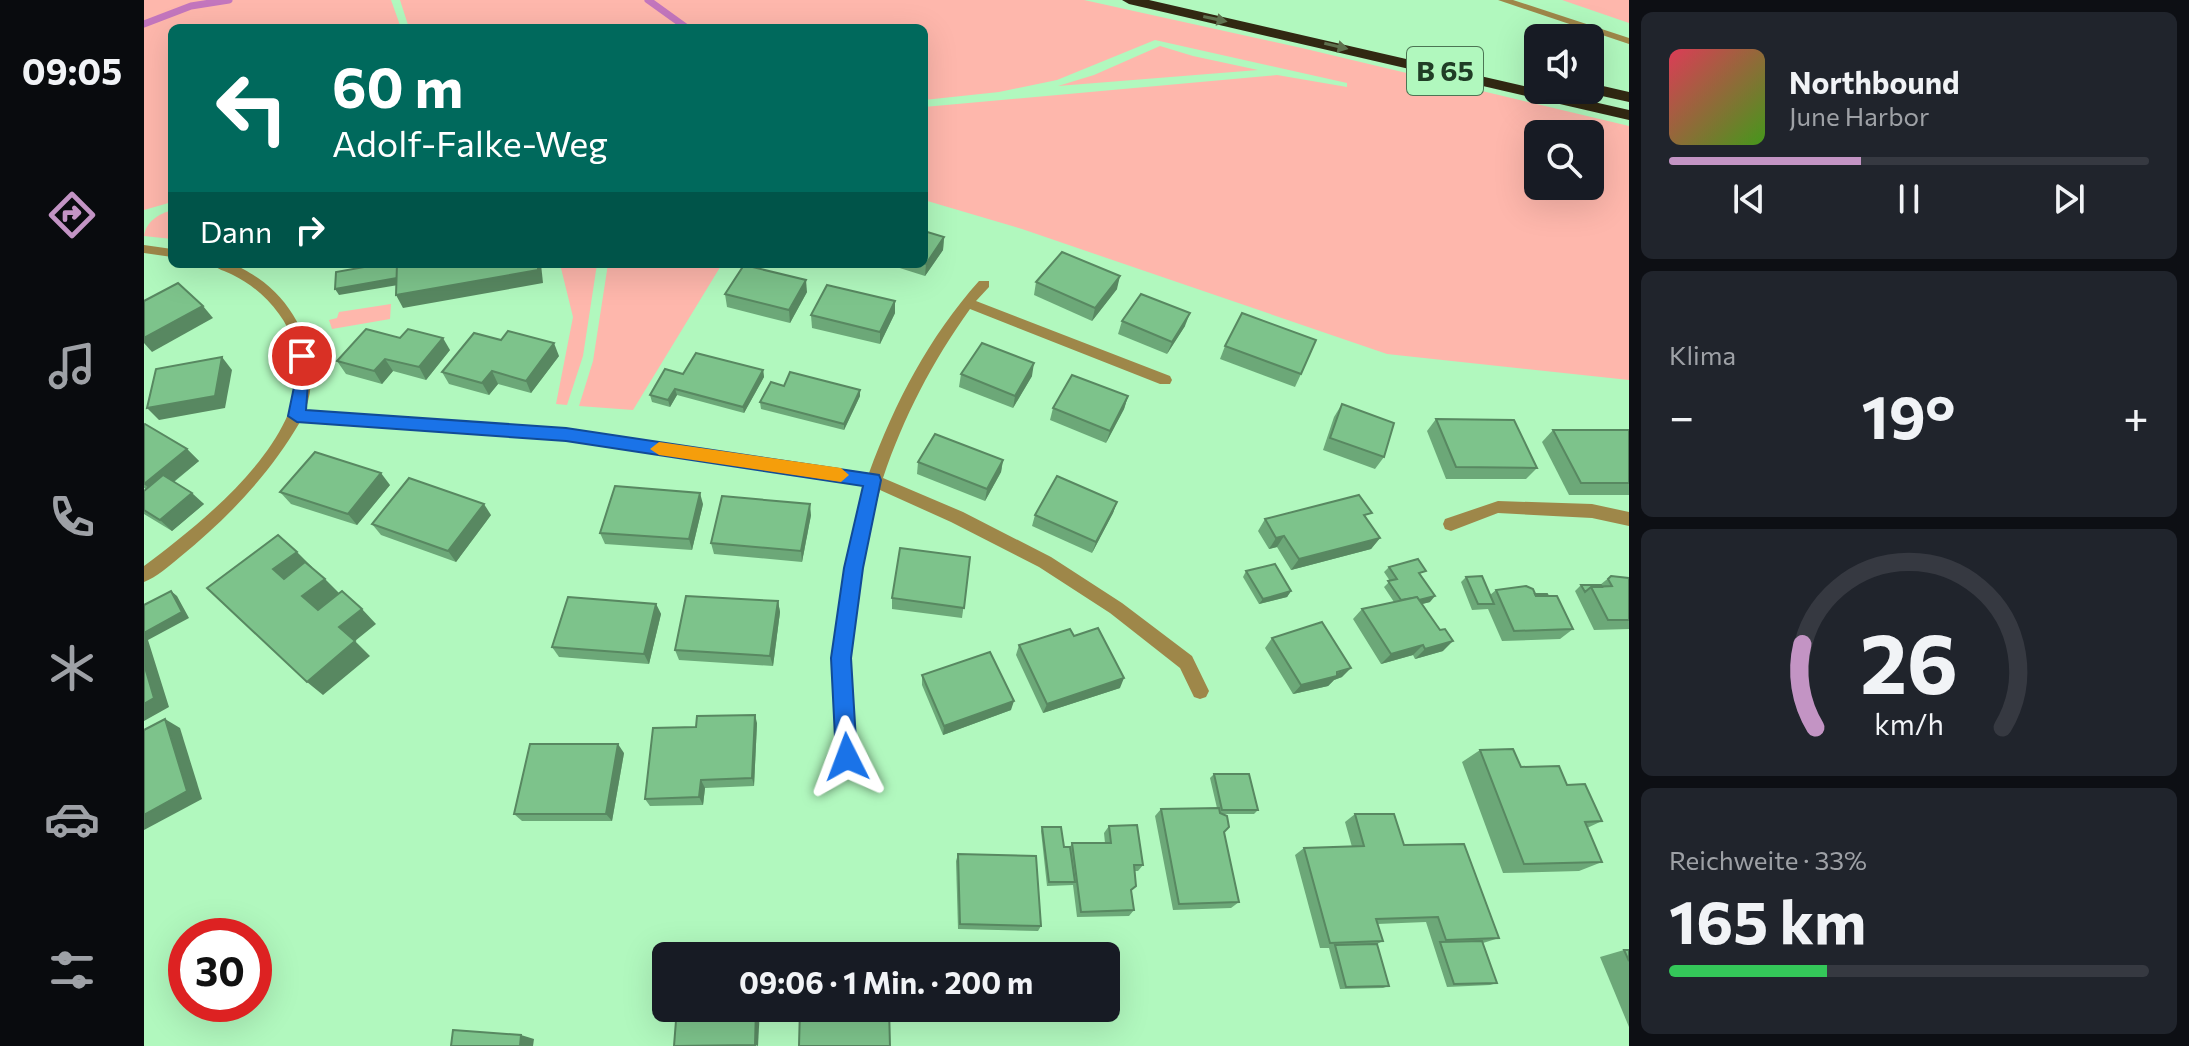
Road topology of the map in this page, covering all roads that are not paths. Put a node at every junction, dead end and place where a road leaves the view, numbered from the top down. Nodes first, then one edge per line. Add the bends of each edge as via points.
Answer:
1 (1129, 0) edge
2 (1199, 0) edge
3 (1503, 0) edge
4 (1261, 21) junction
5 (1334, 30) dead end
6 (1629, 41) edge
7 (1604, 91) edge
8 (1629, 97) edge
9 (1629, 115) edge
10 (144, 249) edge
11 (168, 252) edge
12 (226, 268) edge
13 (984, 284) dead end
14 (967, 303) junction
15 (1165, 380) dead end
16 (297, 416) junction
17 (873, 480) junction
18 (1629, 519) edge
19 (1451, 524) dead end
20 (144, 575) edge
21 (1200, 691) dead end
22 (847, 757) dead end

1 -> 4 highway, B 65
2 - 4 highway, B 65
3 - 6 street
4 - 5 highway, B 65
4 -> 9 highway, B 65
7 - 8 highway
10 - 11 street
12 - 16 street via 259,284 282,306 297,332 302,387
13 - 14 street
14 - 15 street
14 - 17 street via 919,372
16 - 17 street via 566,435
16 - 20 street via 230,502
17 - 21 street via 1045,562 1186,662
17 - 22 street via 841,658
18 - 19 street via 1592,511 1498,507

